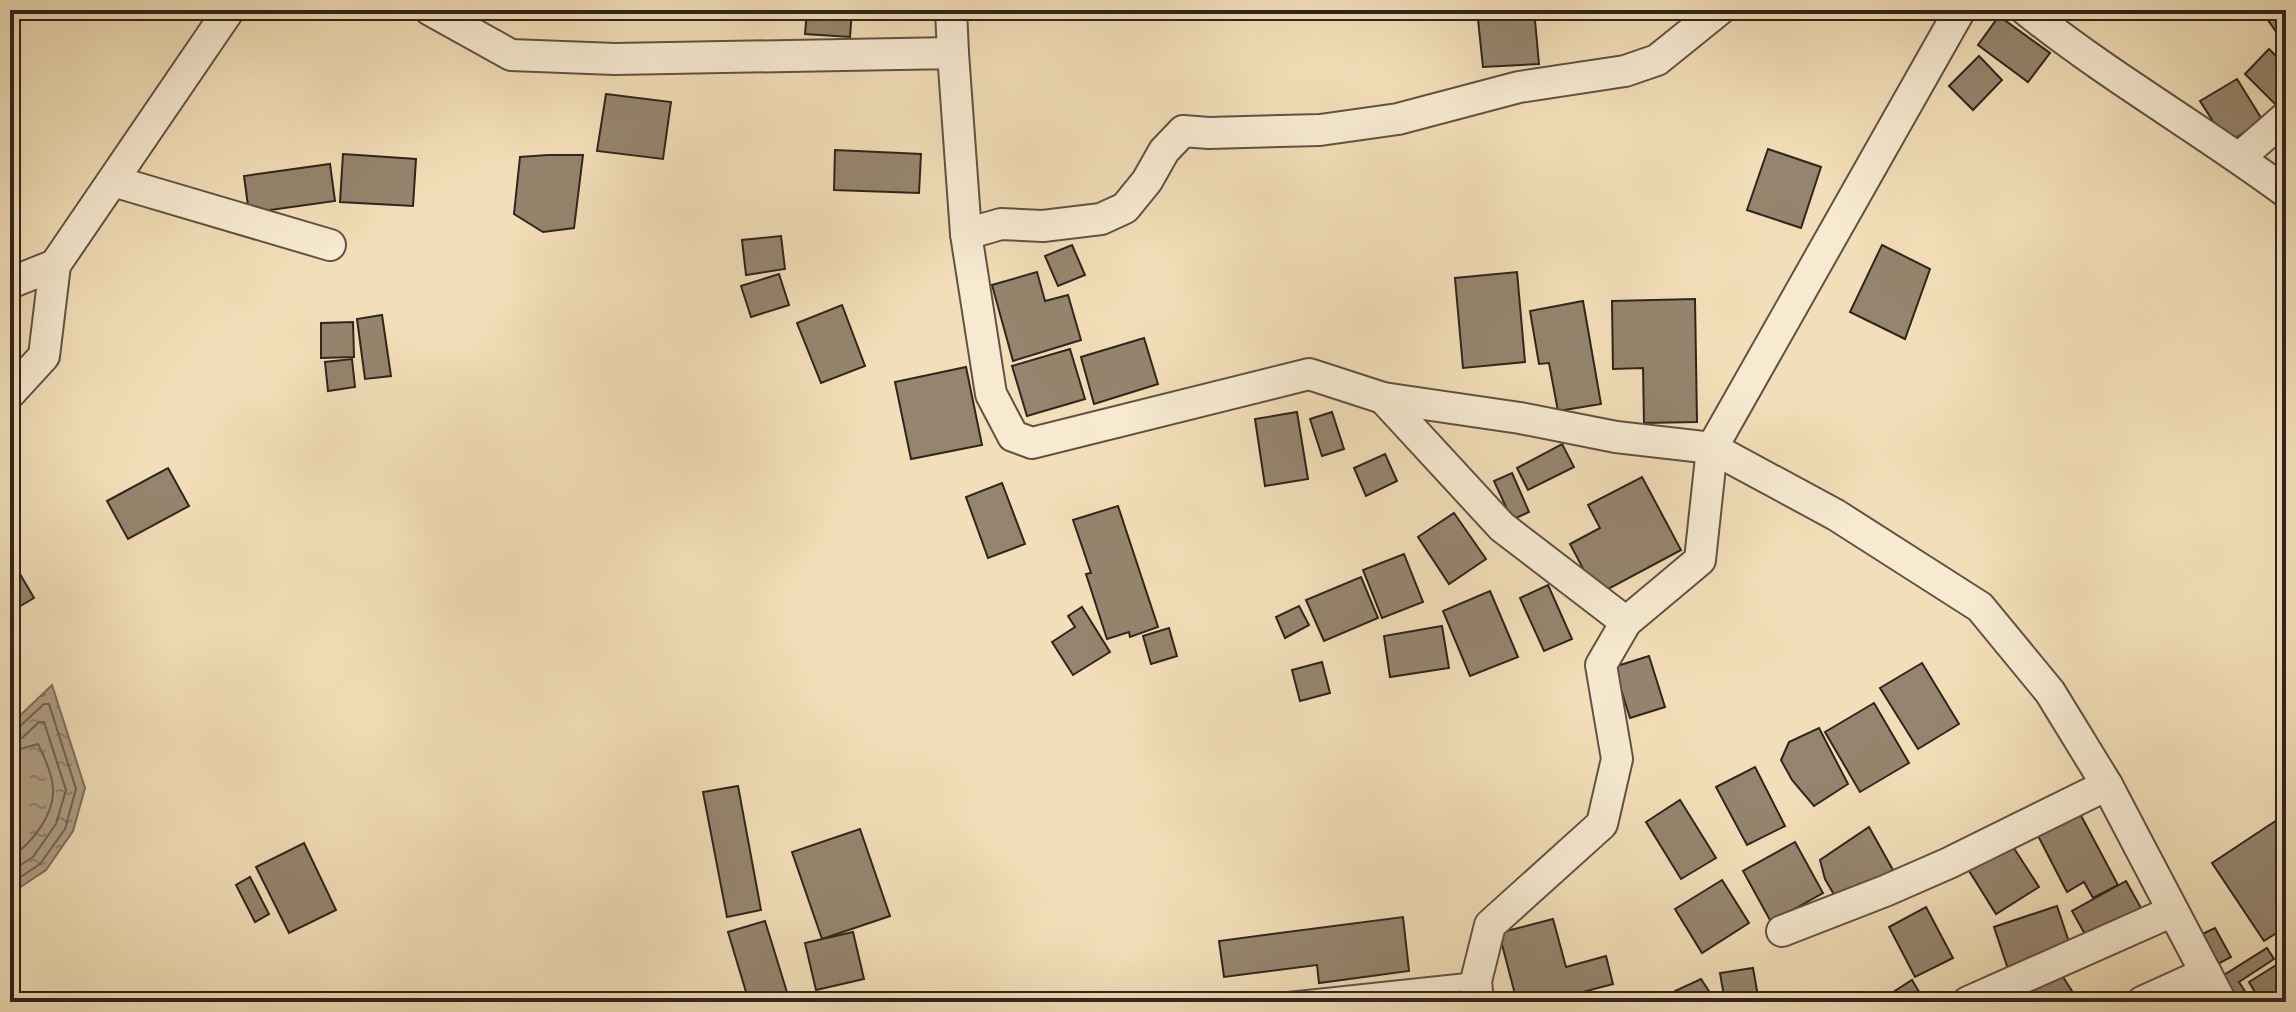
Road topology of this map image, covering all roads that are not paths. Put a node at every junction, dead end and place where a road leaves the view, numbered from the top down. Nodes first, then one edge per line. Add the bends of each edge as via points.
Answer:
1 (229, 10) edge
2 (951, 10) edge
3 (1719, 10) edge
4 (1960, 10) edge
5 (2026, 10) edge
6 (444, 14) edge
7 (953, 53) junction
8 (2286, 117) edge
9 (2240, 157) junction
10 (113, 181) junction
11 (2286, 192) edge
12 (966, 234) junction
13 (330, 245) dead end
14 (55, 265) junction
15 (10, 283) edge
16 (10, 393) edge
17 (1383, 398) junction
18 (1712, 448) junction
19 (1626, 622) junction
20 (2107, 785) junction
21 (2173, 911) junction
22 (1782, 931) dead end
23 (2206, 973) junction
24 (1477, 992) edge
25 (1279, 1002) edge
26 (1968, 1002) edge
27 (2142, 1002) edge
28 (2221, 1002) edge

1 - 10 street
2 - 7 street
3 - 12 street via 1657,60 1625,71 1519,87 1398,119 1320,130 1183,131 1125,208 1101,219 1043,226 1001,224
4 - 18 street
5 - 9 street
6 - 7 street via 511,55 615,59
7 - 12 street
8 - 9 street
9 - 11 street
10 - 13 street
10 - 14 street
12 - 17 street via 991,394 1013,436 1032,443 1309,374
14 - 15 street
14 - 16 street via 44,356
17 - 18 street
17 - 19 street via 1502,527
18 - 19 street via 1700,560
18 - 20 street via 1836,515 1980,607 2050,692
19 - 24 street via 1601,665 1617,759 1602,824 1490,925
20 - 21 street
20 - 22 street via 1949,863
21 - 23 street
21 - 26 street
23 - 27 street
23 - 28 street
24 - 25 lane

